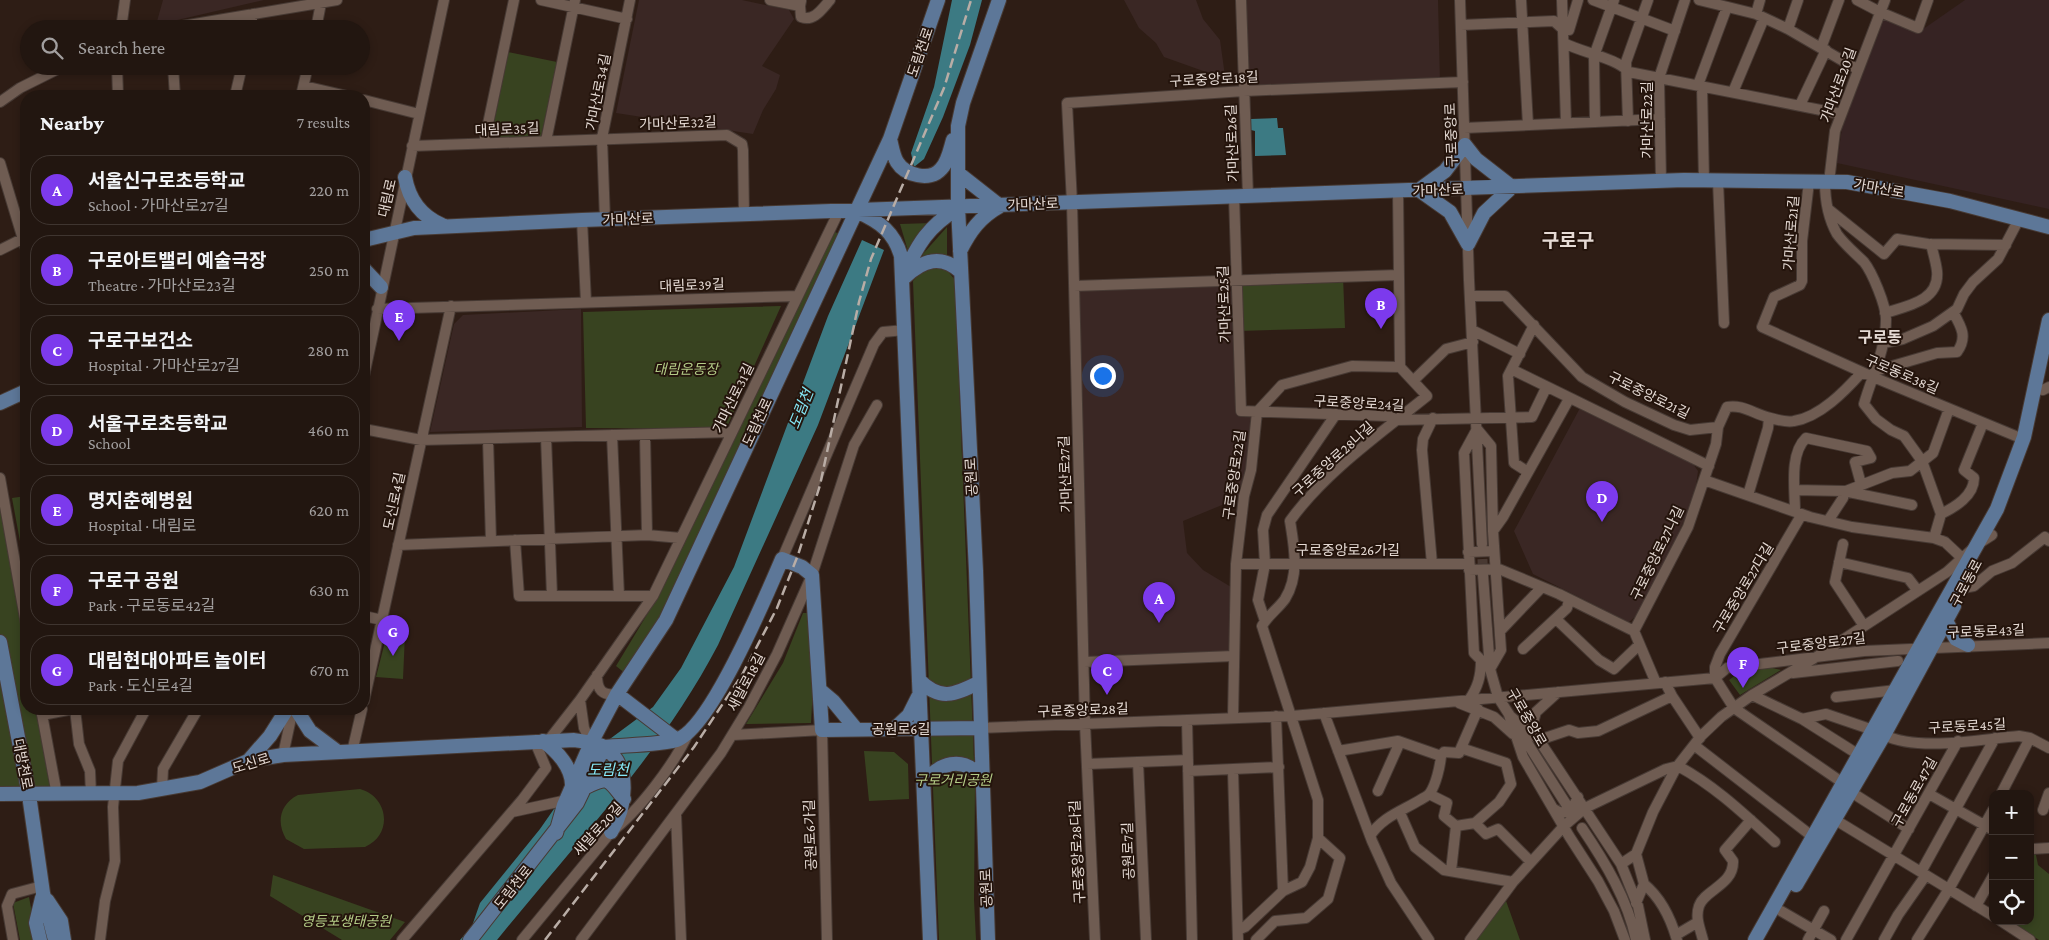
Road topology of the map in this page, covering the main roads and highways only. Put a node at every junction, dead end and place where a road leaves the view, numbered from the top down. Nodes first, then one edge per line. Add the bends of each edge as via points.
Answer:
1 (938, 0) edge
2 (999, 0) edge
3 (958, 126) junction
4 (890, 139) junction
5 (958, 173) junction
6 (405, 177) road end
7 (1512, 187) junction
8 (1419, 190) junction
9 (1000, 206) junction
10 (958, 207) junction
11 (855, 211) junction
12 (446, 226) junction
13 (2043, 226) edge
14 (2049, 236) edge
15 (370, 239) edge
16 (960, 252) junction
17 (961, 272) junction
18 (370, 275) edge
19 (903, 279) junction
20 (382, 287) road end
21 (2049, 320) edge
22 (2049, 360) edge
23 (2042, 389) edge
24 (20, 394) edge
25 (0, 403) edge
26 (1946, 621) junction
27 (0, 642) edge
28 (1968, 645) road end
29 (1925, 647) junction
30 (978, 683) junction
31 (919, 687) junction
32 (820, 690) junction
33 (617, 694) junction
34 (283, 715) edge
35 (298, 715) edge
36 (980, 728) junction
37 (856, 729) junction
38 (893, 730) junction
39 (920, 730) junction
40 (1879, 732) junction
41 (677, 740) junction
42 (542, 741) junction
43 (598, 745) junction
44 (338, 752) junction
45 (248, 761) junction
46 (981, 777) junction
47 (924, 783) junction
48 (1847, 788) junction
49 (574, 791) junction
50 (0, 794) edge
51 (29, 795) junction
52 (623, 804) junction
53 (1830, 817) junction
54 (611, 832) road end
55 (556, 833) junction
56 (42, 889) junction
57 (48, 921) junction
58 (40, 940) edge
59 (48, 940) edge
60 (55, 940) edge
61 (64, 940) edge
62 (470, 940) edge
63 (930, 940) edge
64 (988, 940) edge
65 (1755, 940) edge
66 (1764, 940) edge

1 - 4 main road, 도림천로
2 - 3 main road
3 - 4 main road via 946,163 936,175 926,177 902,168 894,156
3 - 5 main road
4 - 11 main road, 도림천로
5 - 9 main road
5 - 10 main road
6 - 12 main road via 407,190 417,207 432,221
7 - 8 main road, 가마산로
7 - 8 main road via 1476,159 1465,144 1445,171
7 - 8 main road via 1484,213 1468,244 1450,212
7 - 13 main road, 가마산로 via 1704,180 1847,182 1950,201
8 - 9 main road, 가마산로
9 - 10 main road, 가마산로
9 - 16 main road via 974,227
10 - 11 main road, 가마산로
10 - 16 main road, 공원로
10 - 19 main road via 940,219 919,242
11 - 12 main road, 가마산로
11 - 19 main road via 884,226 897,242
11 - 33 main road, 도림천로 via 666,620
12 - 15 main road, 가마산로 via 414,228
13 - 14 main road
16 - 17 main road, 공원로
17 - 19 main road via 952,264 935,261 919,265
17 - 30 main road, 공원로 via 976,571
18 - 20 main road
19 - 31 main road
21 - 23 main road, 구로동로
22 - 23 main road, 구로동로
23 - 26 main road, 구로동로 via 2018,480
23 - 29 main road, 구로동로 via 1997,509
24 - 25 main road
26 - 28 main road via 1956,639
26 - 29 main road, 구로동로
27 - 51 main road, 대방천로
29 - 40 main road, 구로동로
29 - 40 main road, 구로동로 via 1896,690
30 - 31 main road via 949,694
30 - 36 main road, 공원로
31 - 38 main road via 909,715
31 - 39 main road
32 - 37 main road
32 - 37 main road, 공원로6길 via 822,730
32 - 41 main road via 812,575 802,566 782,559 720,690 689,732
33 - 41 main road
33 - 43 main road, 도림천로
34 - 45 main road
35 - 44 main road via 310,731
36 - 39 main road, 공원로6길
36 - 46 main road, 공원로
37 - 38 main road, 공원로6길
38 - 39 main road, 공원로6길
39 - 47 main road
40 - 48 main road, 구로동로
40 - 48 main road, 구로동로 via 1859,756
41 - 43 main road
42 - 43 main road, 도신로 via 574,740
42 - 44 main road, 도신로
42 - 49 main road via 570,772
43 - 49 main road, 도림천로
43 - 52 main road via 612,755 622,772
44 - 45 main road, 도신로
45 - 51 main road, 도신로 via 200,782 162,790
46 - 47 main road via 967,767 951,765 935,769
46 - 64 main road, 공원로
47 - 63 main road
48 - 53 main road, 구로동로
49 - 52 main road via 599,780 607,780 614,784
49 - 55 main road, 도림천로
49 - 55 main road, 도림천로 via 577,803
50 - 51 main road, 도신로
51 - 56 main road, 대방천로
52 - 54 main road
53 - 65 main road, 구로동로 via 1813,837
53 - 66 main road, 구로동로
55 - 62 main road, 도림천로
56 - 57 main road, 대방천로
56 - 58 main road via 36,923
56 - 61 main road via 60,921
57 - 59 main road, 대방천로
57 - 60 main road, 대방천로

